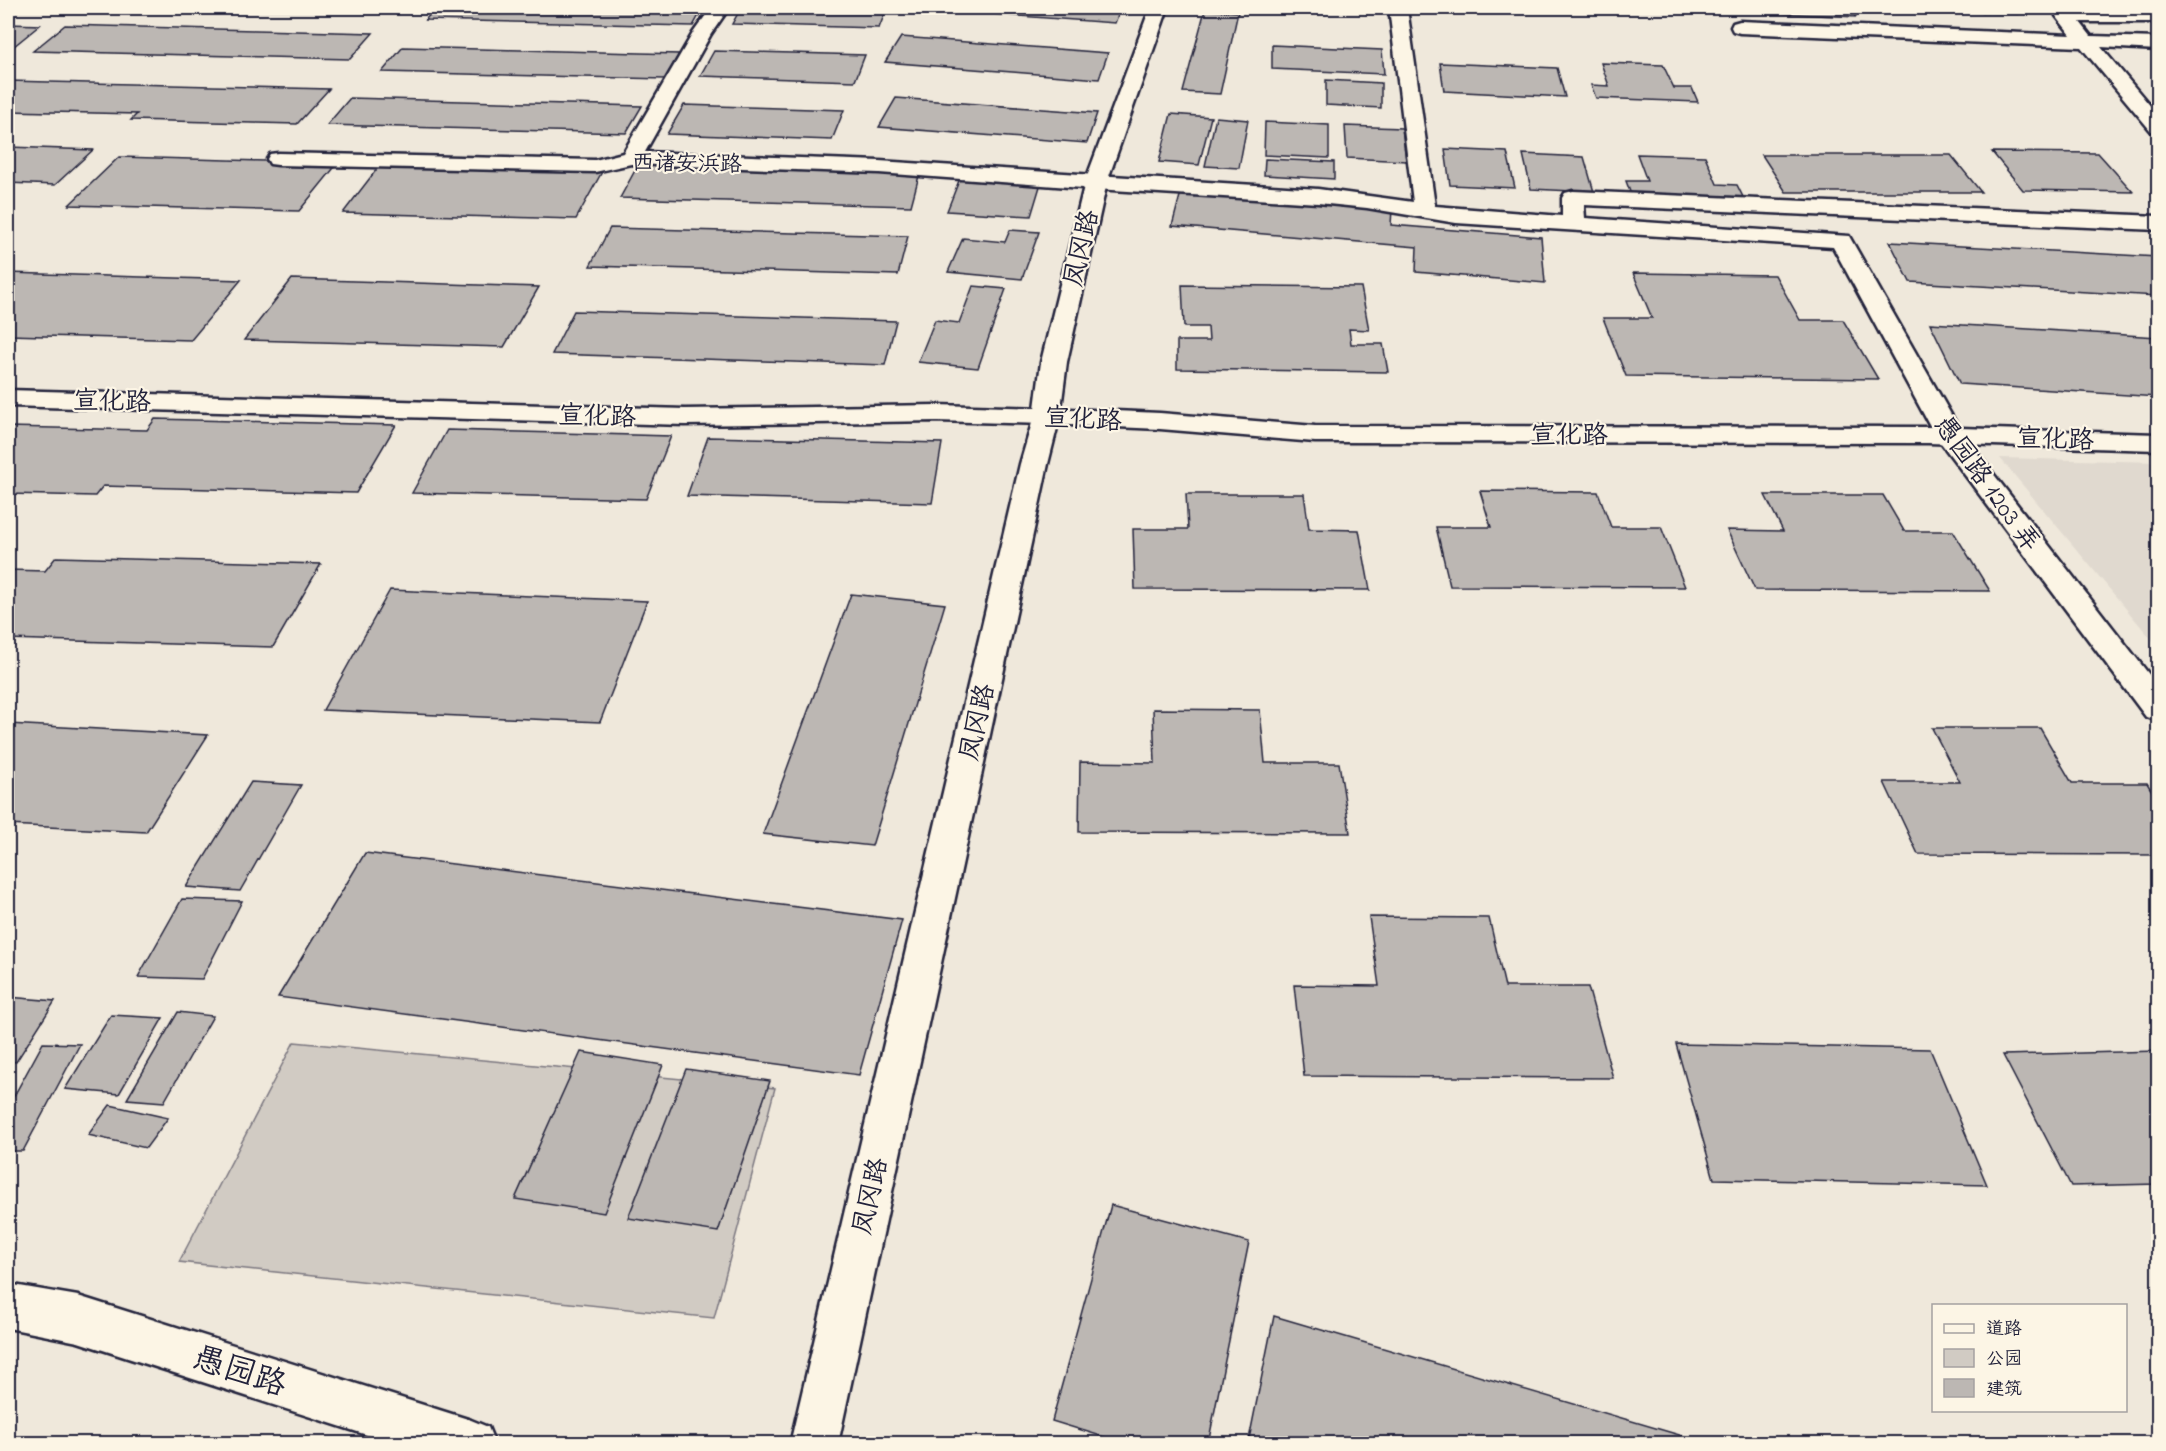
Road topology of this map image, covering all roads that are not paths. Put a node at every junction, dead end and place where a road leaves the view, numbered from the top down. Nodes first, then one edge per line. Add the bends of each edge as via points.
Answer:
1 (720, 8) edge
2 (1159, 8) edge
3 (1398, 8) edge
4 (2158, 16) edge
5 (1740, 27) dead end
6 (2087, 42) junction
7 (2158, 44) edge
8 (2158, 127) edge
9 (631, 158) junction
10 (278, 159) dead end
11 (1096, 182) junction
12 (1425, 212) junction
13 (2158, 223) edge
14 (1574, 224) junction
15 (1841, 241) joint
16 (19, 398) edge
17 (1047, 416) junction
18 (8, 422) edge
19 (1949, 435) junction
20 (2158, 442) edge
21 (2158, 709) edge
22 (8, 1306) edge
23 (471, 1443) edge
24 (814, 1443) edge

1 - 9 street
2 - 11 street, 凤冈路
3 - 12 street
4 - 6 street via 2065,16
5 - 6 street
6 - 7 street
6 - 8 street
9 - 10 street, 西诸安浜路 via 595,166
9 - 11 street, 西诸安浜路 via 879,167
11 - 12 street, 西诸安浜路 via 1317,196
11 - 17 street, 凤冈路 via 1054,362
12 - 14 street, 西诸安浜路
13 - 14 street via 1573,198
14 - 15 street, 西诸安浜路
15 - 19 street, 愚园路 1203 弄
16 - 17 street, 宣化路 via 685,417 936,413
16 - 18 street
17 - 19 street, 宣化路 via 1315,434
17 - 24 street, 凤冈路
19 - 20 street, 宣化路
19 - 21 street, 愚园路 1203 弄
22 - 23 street, 愚园路 via 78,1319

